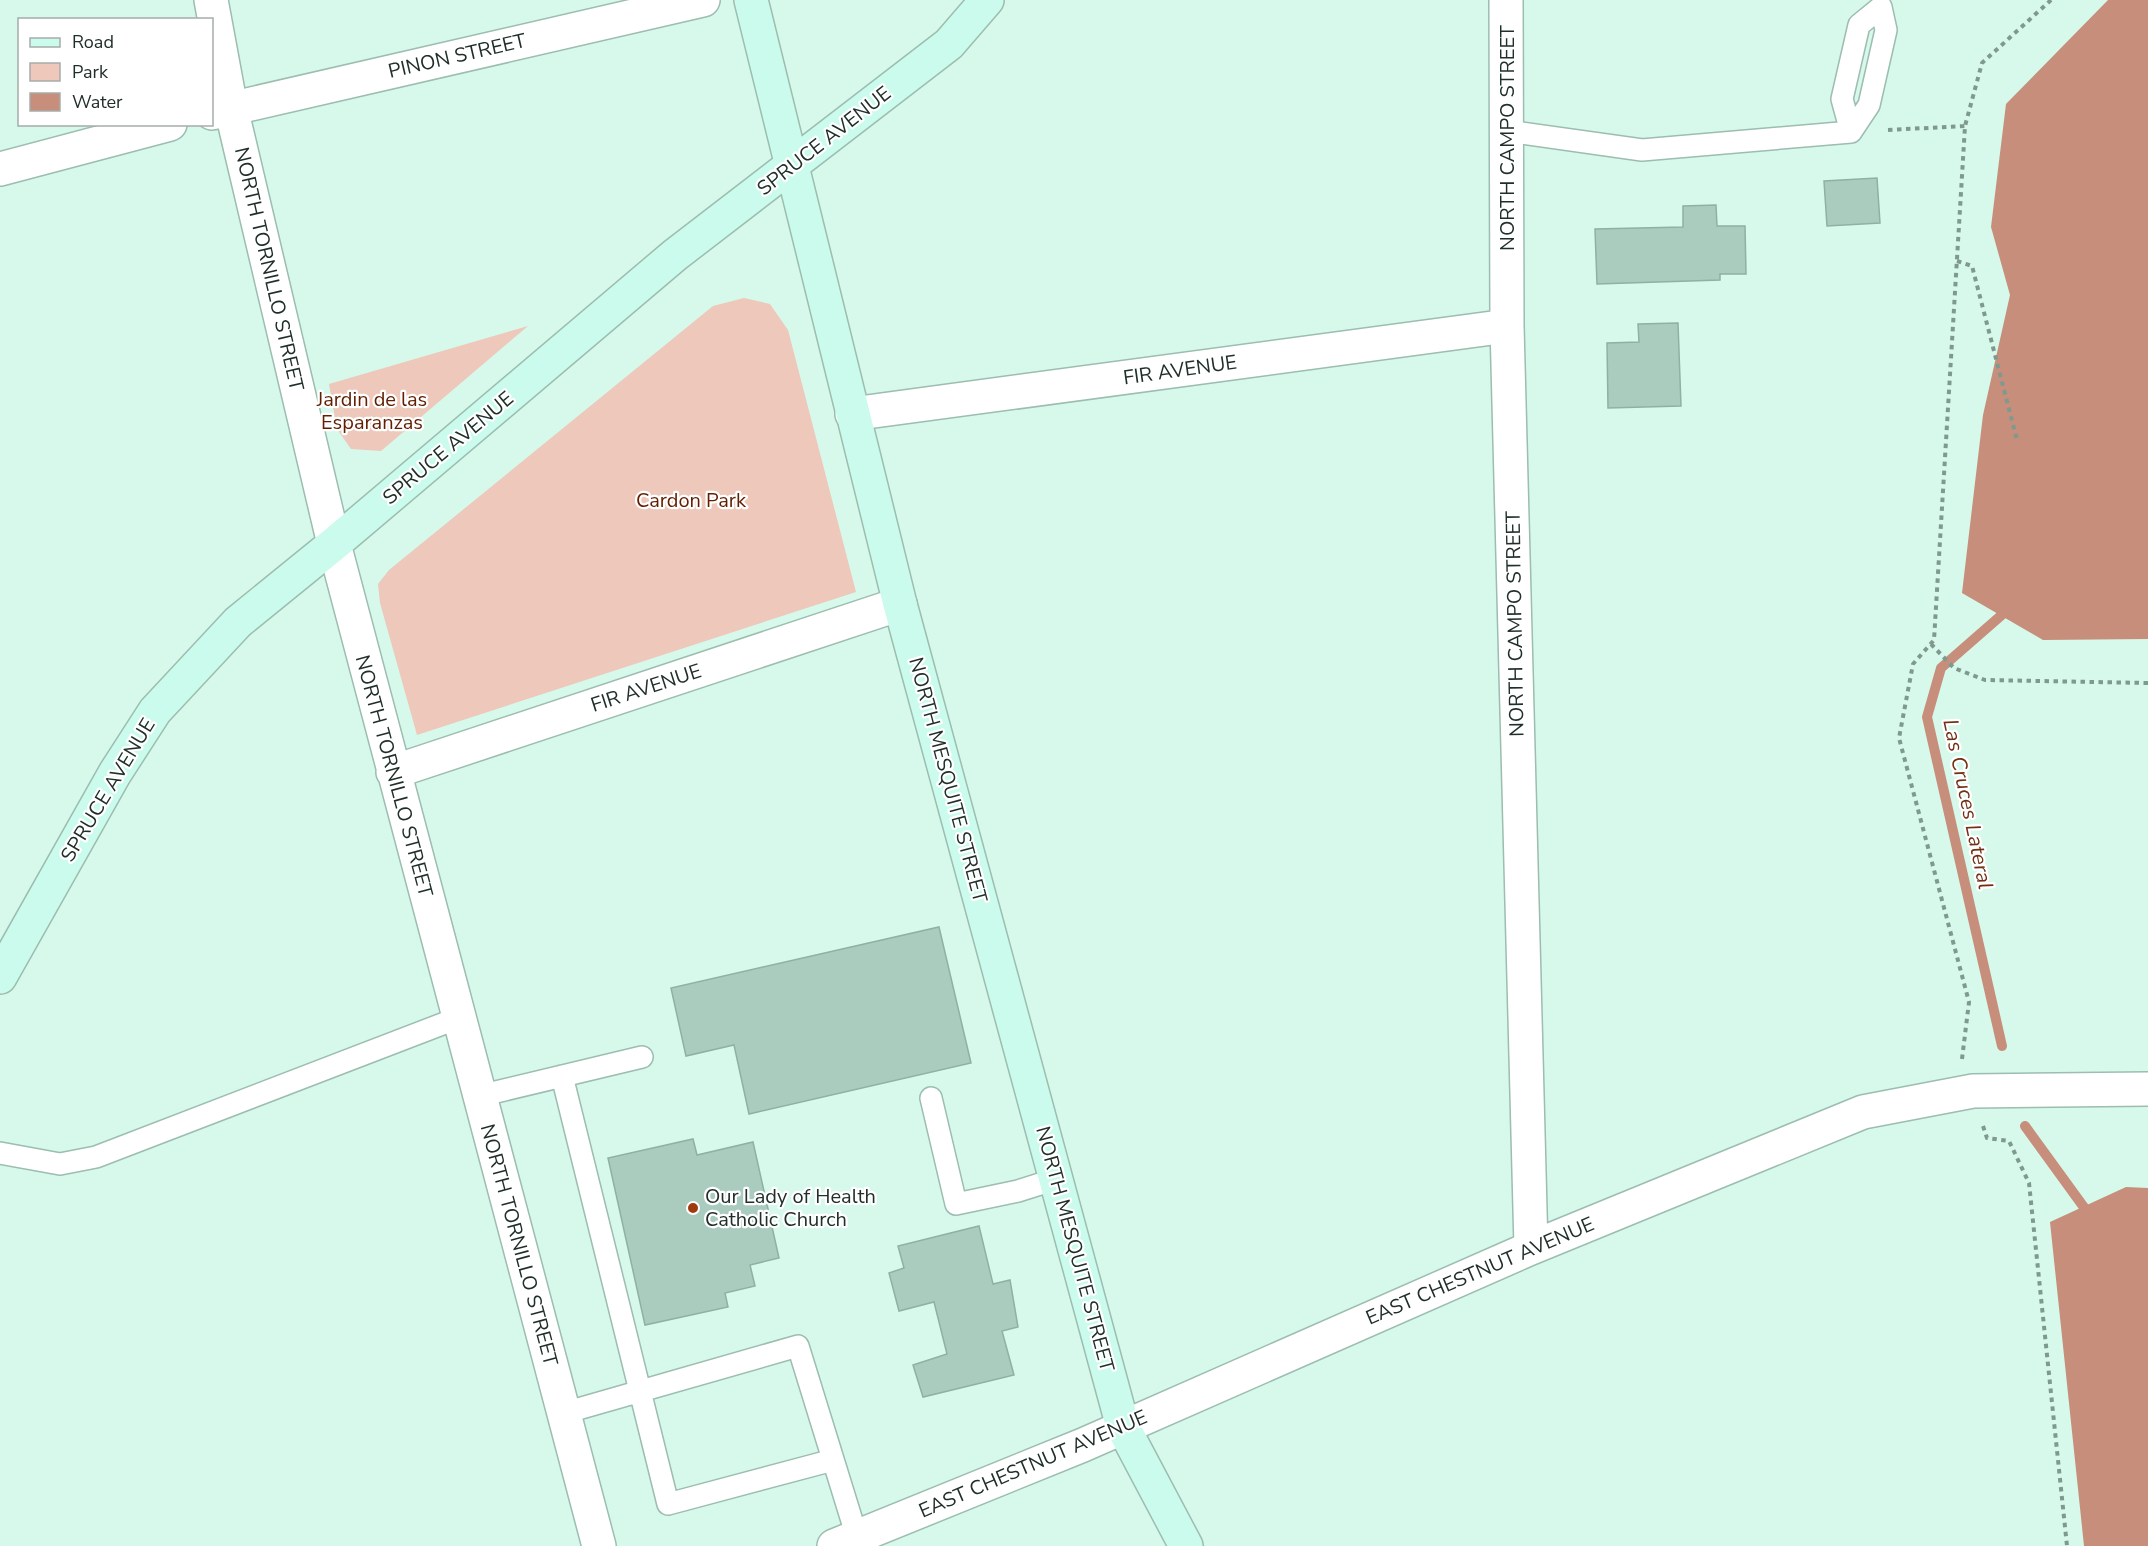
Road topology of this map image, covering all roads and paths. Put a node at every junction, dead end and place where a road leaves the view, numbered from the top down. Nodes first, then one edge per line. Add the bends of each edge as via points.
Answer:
1 (211, 0) edge
2 (703, 0) edge
3 (751, 0) edge
4 (987, 0) edge
5 (1506, 0) edge
6 (2051, 0) edge
7 (213, 18) edge
8 (213, 22) edge
9 (221, 111) edge
10 (163, 126) edge
11 (1965, 126) junction
12 (1507, 131) junction
13 (1851, 132) junction
14 (792, 167) junction
15 (0, 170) edge
16 (1957, 261) junction
17 (1507, 326) junction
18 (852, 414) junction
19 (2017, 440) dead end
20 (334, 544) junction
21 (900, 604) junction
22 (1931, 644) junction
23 (2148, 682) edge
24 (393, 772) junction
25 (0, 977) edge
26 (458, 1018) junction
27 (642, 1057) dead end
28 (562, 1076) junction
29 (2148, 1089) edge
30 (1973, 1091) junction
31 (479, 1096) junction
32 (931, 1098) dead end
33 (0, 1153) edge
34 (1056, 1179) junction
35 (1531, 1248) junction
36 (641, 1391) junction
37 (564, 1413) junction
38 (1123, 1427) junction
39 (833, 1460) junction
40 (845, 1541) edge
41 (599, 1546) edge
42 (1186, 1546) edge
43 (2067, 1546) edge

1 - 7 street, NORTH TORNILLO STREET
2 - 9 street, PINON STREET
3 - 14 street, NORTH MESQUITE STREET
4 - 14 street, SPRUCE AVENUE via 949,44
5 - 12 street, NORTH CAMPO STREET
6 - 11 path via 1982,63
8 - 9 street, NORTH TORNILLO STREET
9 - 20 street, NORTH TORNILLO STREET
10 - 15 street
11 - 13 path
11 - 16 path
12 - 13 lane via 1641,150
12 - 17 street, NORTH CAMPO STREET
13 - 13 lane via 1869,105 1886,30 1881,7 1858,25 1842,99
14 - 18 street, NORTH MESQUITE STREET
14 - 20 street, SPRUCE AVENUE via 675,255
16 - 19 path via 1972,266
16 - 22 path
17 - 18 street, FIR AVENUE
17 - 35 street, NORTH CAMPO STREET
18 - 21 street, NORTH MESQUITE STREET
20 - 24 street, NORTH TORNILLO STREET
20 - 25 street, SPRUCE AVENUE via 238,622 155,711 115,773
21 - 24 street, FIR AVENUE
21 - 34 street, NORTH MESQUITE STREET
22 - 23 path via 1954,668 1985,681
22 - 30 path via 1913,664 1899,738 1969,1002 1960,1055
24 - 26 street, NORTH TORNILLO STREET
26 - 31 street, NORTH TORNILLO STREET
26 - 33 lane via 96,1157 60,1164
27 - 28 lane
28 - 31 lane
28 - 36 lane
29 - 30 street, EAST CHESTNUT AVENUE
30 - 35 street, EAST CHESTNUT AVENUE via 1863,1112
30 - 43 path via 1987,1138 2009,1141 2029,1183
31 - 37 street, NORTH TORNILLO STREET
32 - 34 lane via 956,1204
34 - 38 street, NORTH MESQUITE STREET
35 - 38 street, EAST CHESTNUT AVENUE
36 - 37 lane
36 - 39 lane via 798,1346
36 - 39 lane via 669,1504
37 - 41 street, NORTH TORNILLO STREET
38 - 40 street, EAST CHESTNUT AVENUE
38 - 42 street, NORTH MESQUITE STREET
39 - 40 lane

